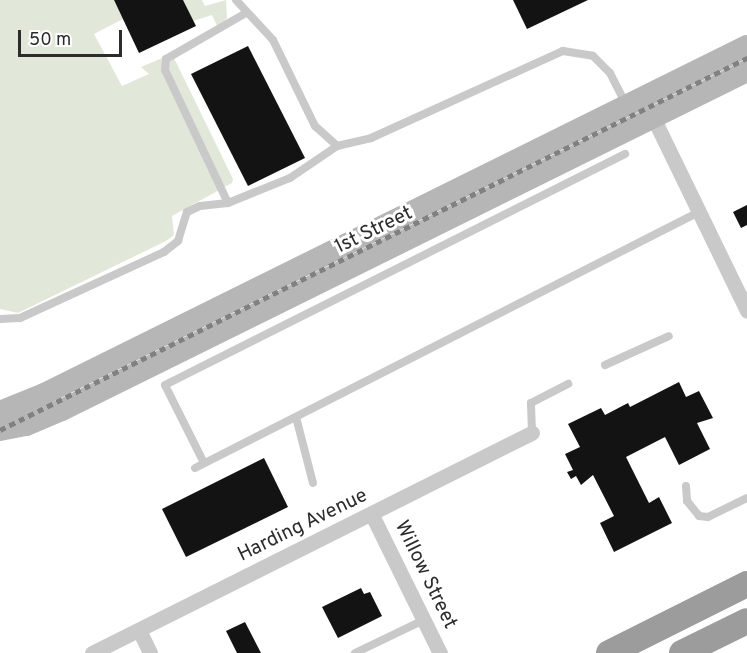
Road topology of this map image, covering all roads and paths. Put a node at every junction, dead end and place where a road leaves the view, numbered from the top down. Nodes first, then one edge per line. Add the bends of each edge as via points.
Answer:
1 (236, 0) edge
2 (246, 14) junction
3 (747, 46) edge
4 (747, 71) edge
5 (641, 107) junction
6 (337, 146) junction
7 (625, 154) dead end
8 (228, 202) junction
9 (699, 212) junction
10 (747, 311) edge
11 (0, 319) edge
12 (669, 336) dead end
13 (605, 365) dead end
14 (568, 384) dead end
15 (0, 412) edge
16 (296, 417) junction
17 (0, 430) edge
18 (532, 433) joint
19 (204, 463) junction
20 (195, 468) dead end
21 (313, 483) dead end
22 (686, 486) dead end
23 (747, 498) edge
24 (372, 515) junction
25 (747, 584) edge
26 (424, 620) junction
27 (747, 621) edge
28 (139, 630) junction
29 (92, 653) edge
30 (150, 653) edge
31 (355, 653) edge
32 (440, 653) edge
33 (609, 653) edge
34 (682, 653) edge

1 - 2 lane
2 - 6 lane via 273,40 315,126
2 - 8 lane via 166,59 165,69
3 - 5 main road, 1st Street
4 - 5 main road, 1st Street
5 - 6 lane via 592,56 563,51 371,138
5 - 9 street
5 - 15 main road, 1st Street
5 - 17 main road, 1st Street via 62,410 26,425
6 - 8 lane via 290,178
7 - 19 lane via 165,386
8 - 11 lane via 187,212 178,241 165,252 20,318
9 - 10 street
9 - 16 lane
12 - 13 lane
14 - 18 lane via 531,403
16 - 19 lane
16 - 21 lane
18 - 24 street, Harding Avenue
19 - 20 lane
22 - 23 lane via 687,501 699,516 708,517
24 - 26 street, Willow Street
24 - 28 street, Harding Avenue
25 - 33 highway
26 - 31 lane
26 - 32 street, Willow Street
27 - 34 highway
28 - 29 street, Harding Avenue
28 - 30 street

